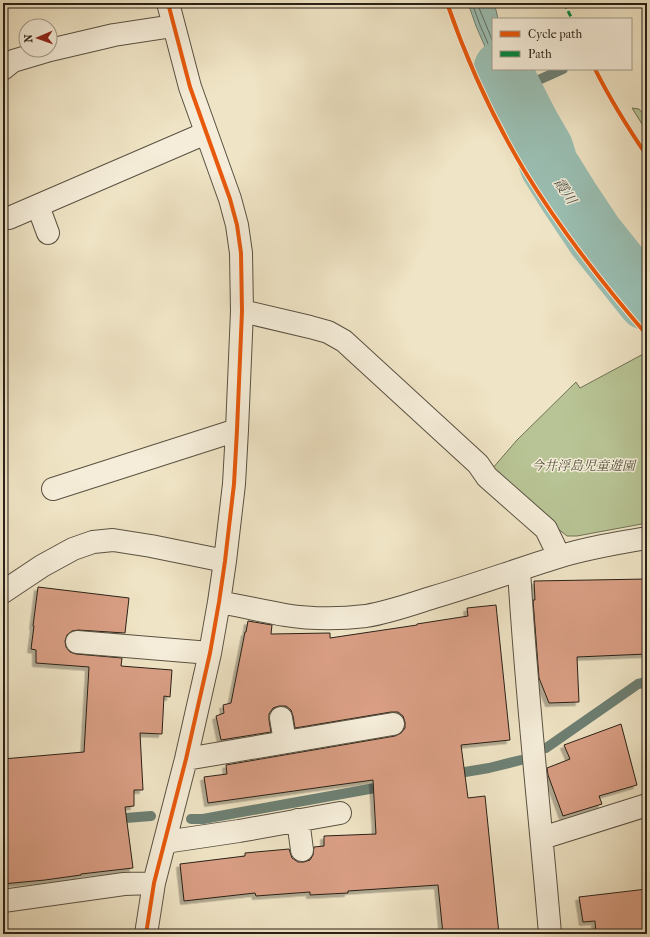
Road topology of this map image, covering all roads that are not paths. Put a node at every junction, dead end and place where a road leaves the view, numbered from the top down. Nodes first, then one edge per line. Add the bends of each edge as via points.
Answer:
1 (168, 3) edge
2 (173, 26) junction
3 (58, 48) edge
4 (23, 58) edge
5 (3, 69) edge
6 (206, 134) junction
7 (38, 206) junction
8 (9, 218) dead end
9 (48, 234) dead end
10 (242, 311) junction
11 (237, 430) junction
12 (53, 489) dead end
13 (647, 538) edge
14 (559, 556) junction
15 (225, 561) junction
16 (519, 570) junction
17 (3, 592) edge
18 (219, 602) junction
19 (77, 642) dead end
20 (210, 653) junction
21 (281, 718) dead end
22 (394, 724) dead end
23 (285, 742) junction
24 (186, 759) junction
25 (647, 805) edge
26 (340, 813) dead end
27 (298, 820) junction
28 (542, 838) junction
29 (164, 842) junction
30 (302, 850) dead end
31 (154, 882) junction
32 (3, 901) edge
33 (146, 934) edge
34 (550, 934) edge

1 - 2 street
2 - 3 street via 114,35
2 - 6 street
4 - 5 street via 13,61
6 - 7 street
6 - 10 street via 230,199 236,225 241,254
7 - 8 street
7 - 9 street
10 - 11 street
10 - 14 street via 322,330 344,341 478,464 487,477 546,529
11 - 12 street
11 - 15 street
13 - 14 street
14 - 16 street
15 - 17 street via 113,540 93,542 73,548
15 - 18 street
16 - 18 street via 387,612 366,616 299,617
16 - 28 street
18 - 20 street
19 - 20 street
20 - 24 street
21 - 23 street
22 - 23 street
23 - 24 street
24 - 29 street
25 - 28 street
26 - 27 street
27 - 29 street via 239,832
27 - 30 street
28 - 34 street
29 - 31 street
31 - 32 street
31 - 33 street

